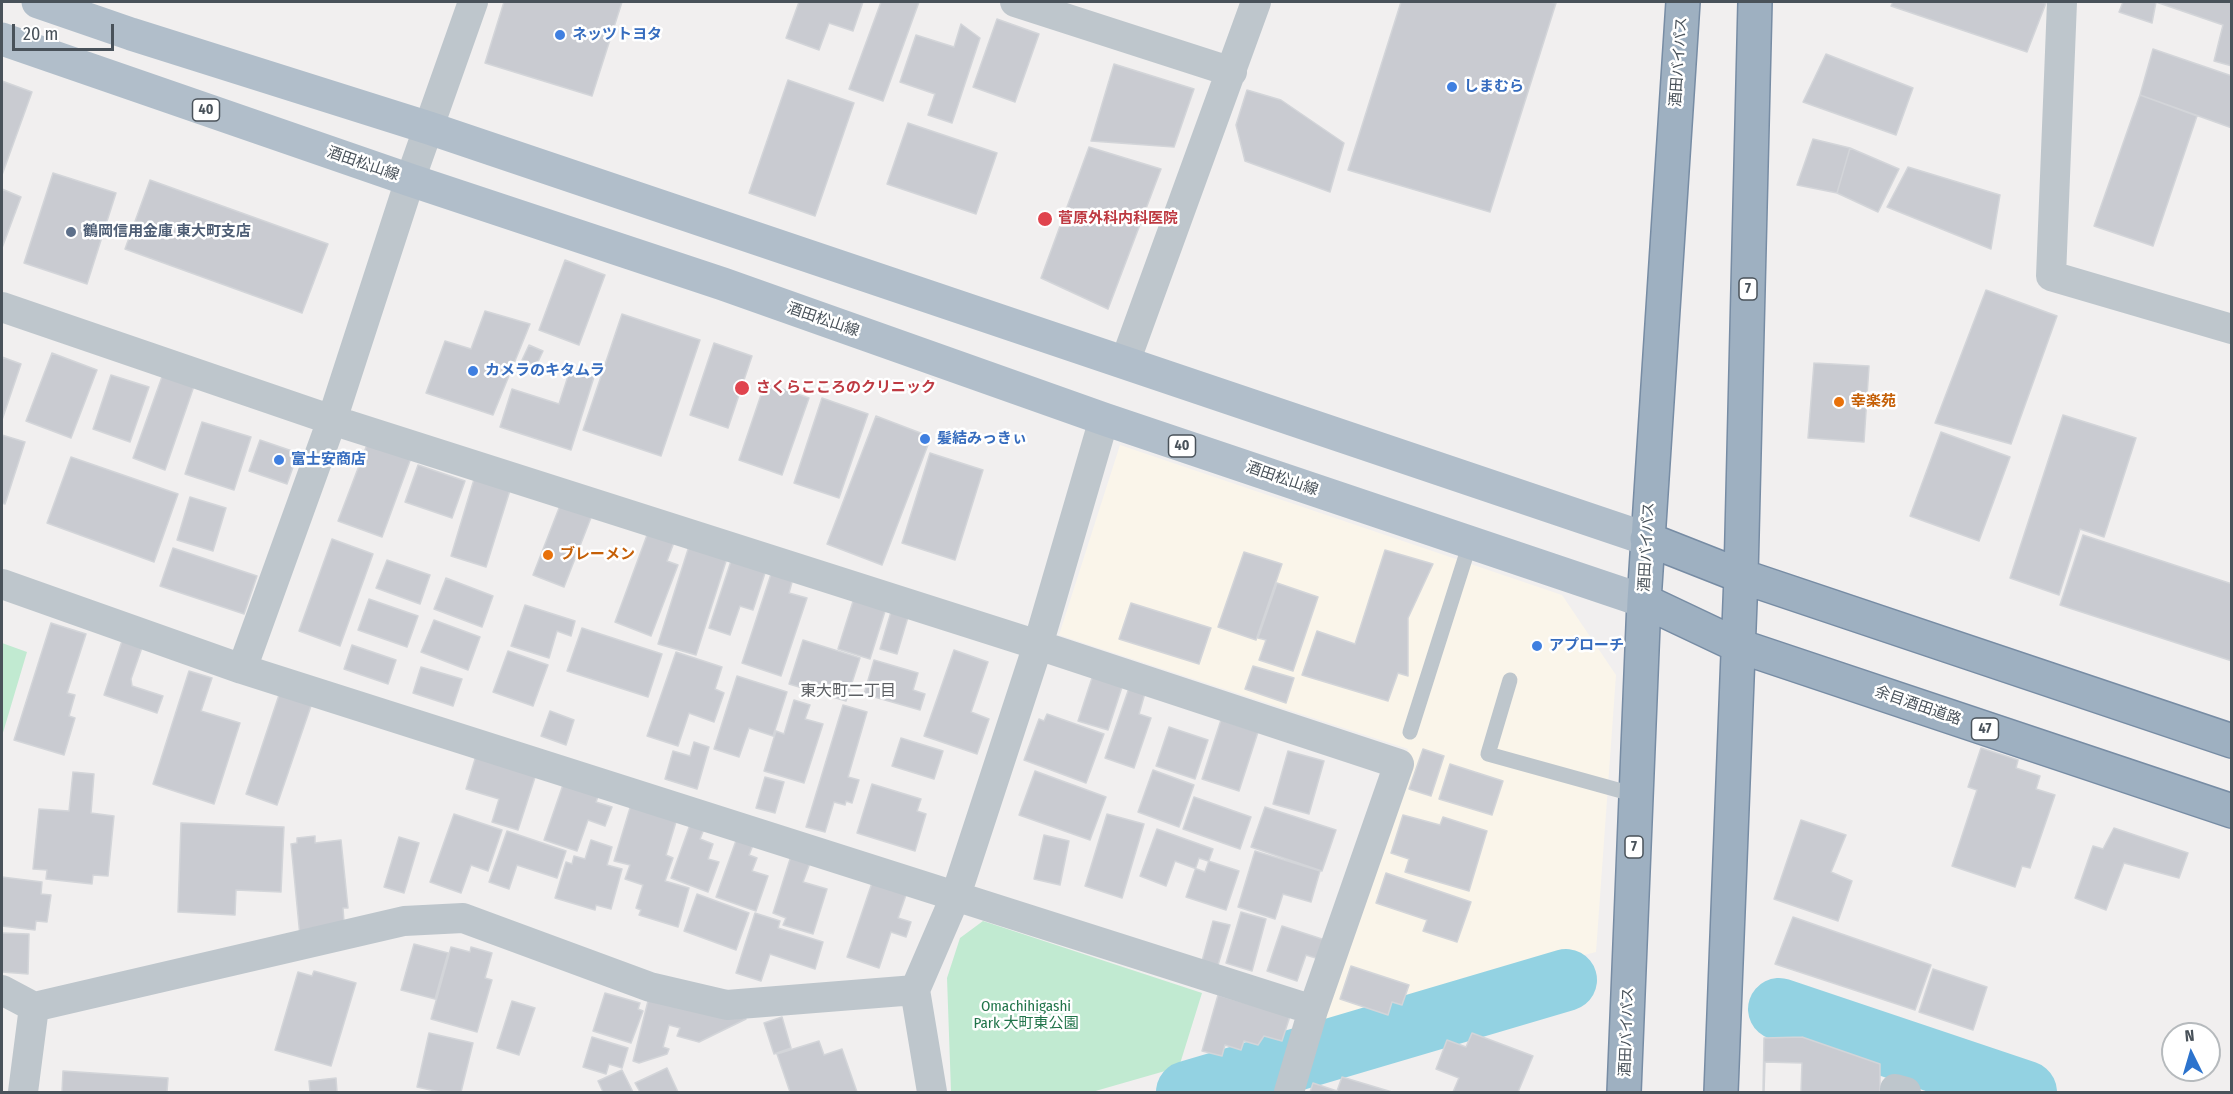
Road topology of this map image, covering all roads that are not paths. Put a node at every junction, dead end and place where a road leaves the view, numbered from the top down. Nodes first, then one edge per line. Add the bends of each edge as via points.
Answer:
1 (38, 2) edge
2 (473, 2) edge
3 (1015, 2) edge
4 (1256, 2) edge
5 (1683, 2) edge
6 (1755, 2) edge
7 (2062, 2) edge
8 (2, 39) edge
9 (1232, 72) junction
10 (429, 128) junction
11 (410, 180) junction
12 (2, 307) edge
13 (2232, 329) edge
14 (1125, 362) junction
15 (1104, 419) junction
16 (332, 420) junction
17 (1647, 539) junction
18 (1470, 543) junction
19 (1741, 576) junction
20 (2, 584) edge
21 (1644, 601) junction
22 (1038, 645) junction
23 (1739, 646) junction
24 (242, 669) junction
25 (1510, 680) dead end
26 (1410, 732) dead end
27 (2232, 741) edge
28 (1636, 795) junction
29 (2232, 811) edge
30 (956, 895) junction
31 (2, 990) edge
32 (915, 990) junction
33 (34, 1007) junction
34 (1310, 1022) junction
35 (1292, 1086) edge
36 (23, 1092) edge
37 (932, 1092) edge
38 (1624, 1092) edge
39 (1721, 1092) edge
40 (1895, 1092) edge
41 (1906, 1092) edge

1 - 10 main road
2 - 10 street
3 - 9 street
4 - 9 street
5 - 17 highway, 酒田バイパス / 7
6 - 19 highway, 7
7 - 13 street via 2051,276
8 - 11 main road, 酒田松山線 / 40
9 - 14 street
10 - 11 street
10 - 14 main road
11 - 15 main road, 酒田松山線 / 40 via 723,284
11 - 16 street
12 - 16 street
14 - 17 main road
15 - 18 main road, 酒田松山線 / 40
15 - 22 street
16 - 22 street
16 - 24 street
17 - 19 highway
17 - 21 highway, 酒田バイパス / 7
18 - 21 main road, 酒田松山線 / 40
18 - 26 lane
19 - 23 highway, 7
19 - 27 highway
20 - 24 street
21 - 23 highway, 余目酒田道路 / 47
21 - 28 highway, 酒田バイパス / 7
22 - 30 street
22 - 34 street via 1399,764
23 - 29 highway, 余目酒田道路 / 47
23 - 39 highway, 7
24 - 30 street
25 - 28 lane via 1488,754
28 - 38 highway, 酒田バイパス / 7
30 - 32 street
30 - 34 street
31 - 33 street
32 - 33 street via 727,1005 650,987 463,918 404,921
32 - 37 street
33 - 36 street
34 - 35 street
40 - 41 street

